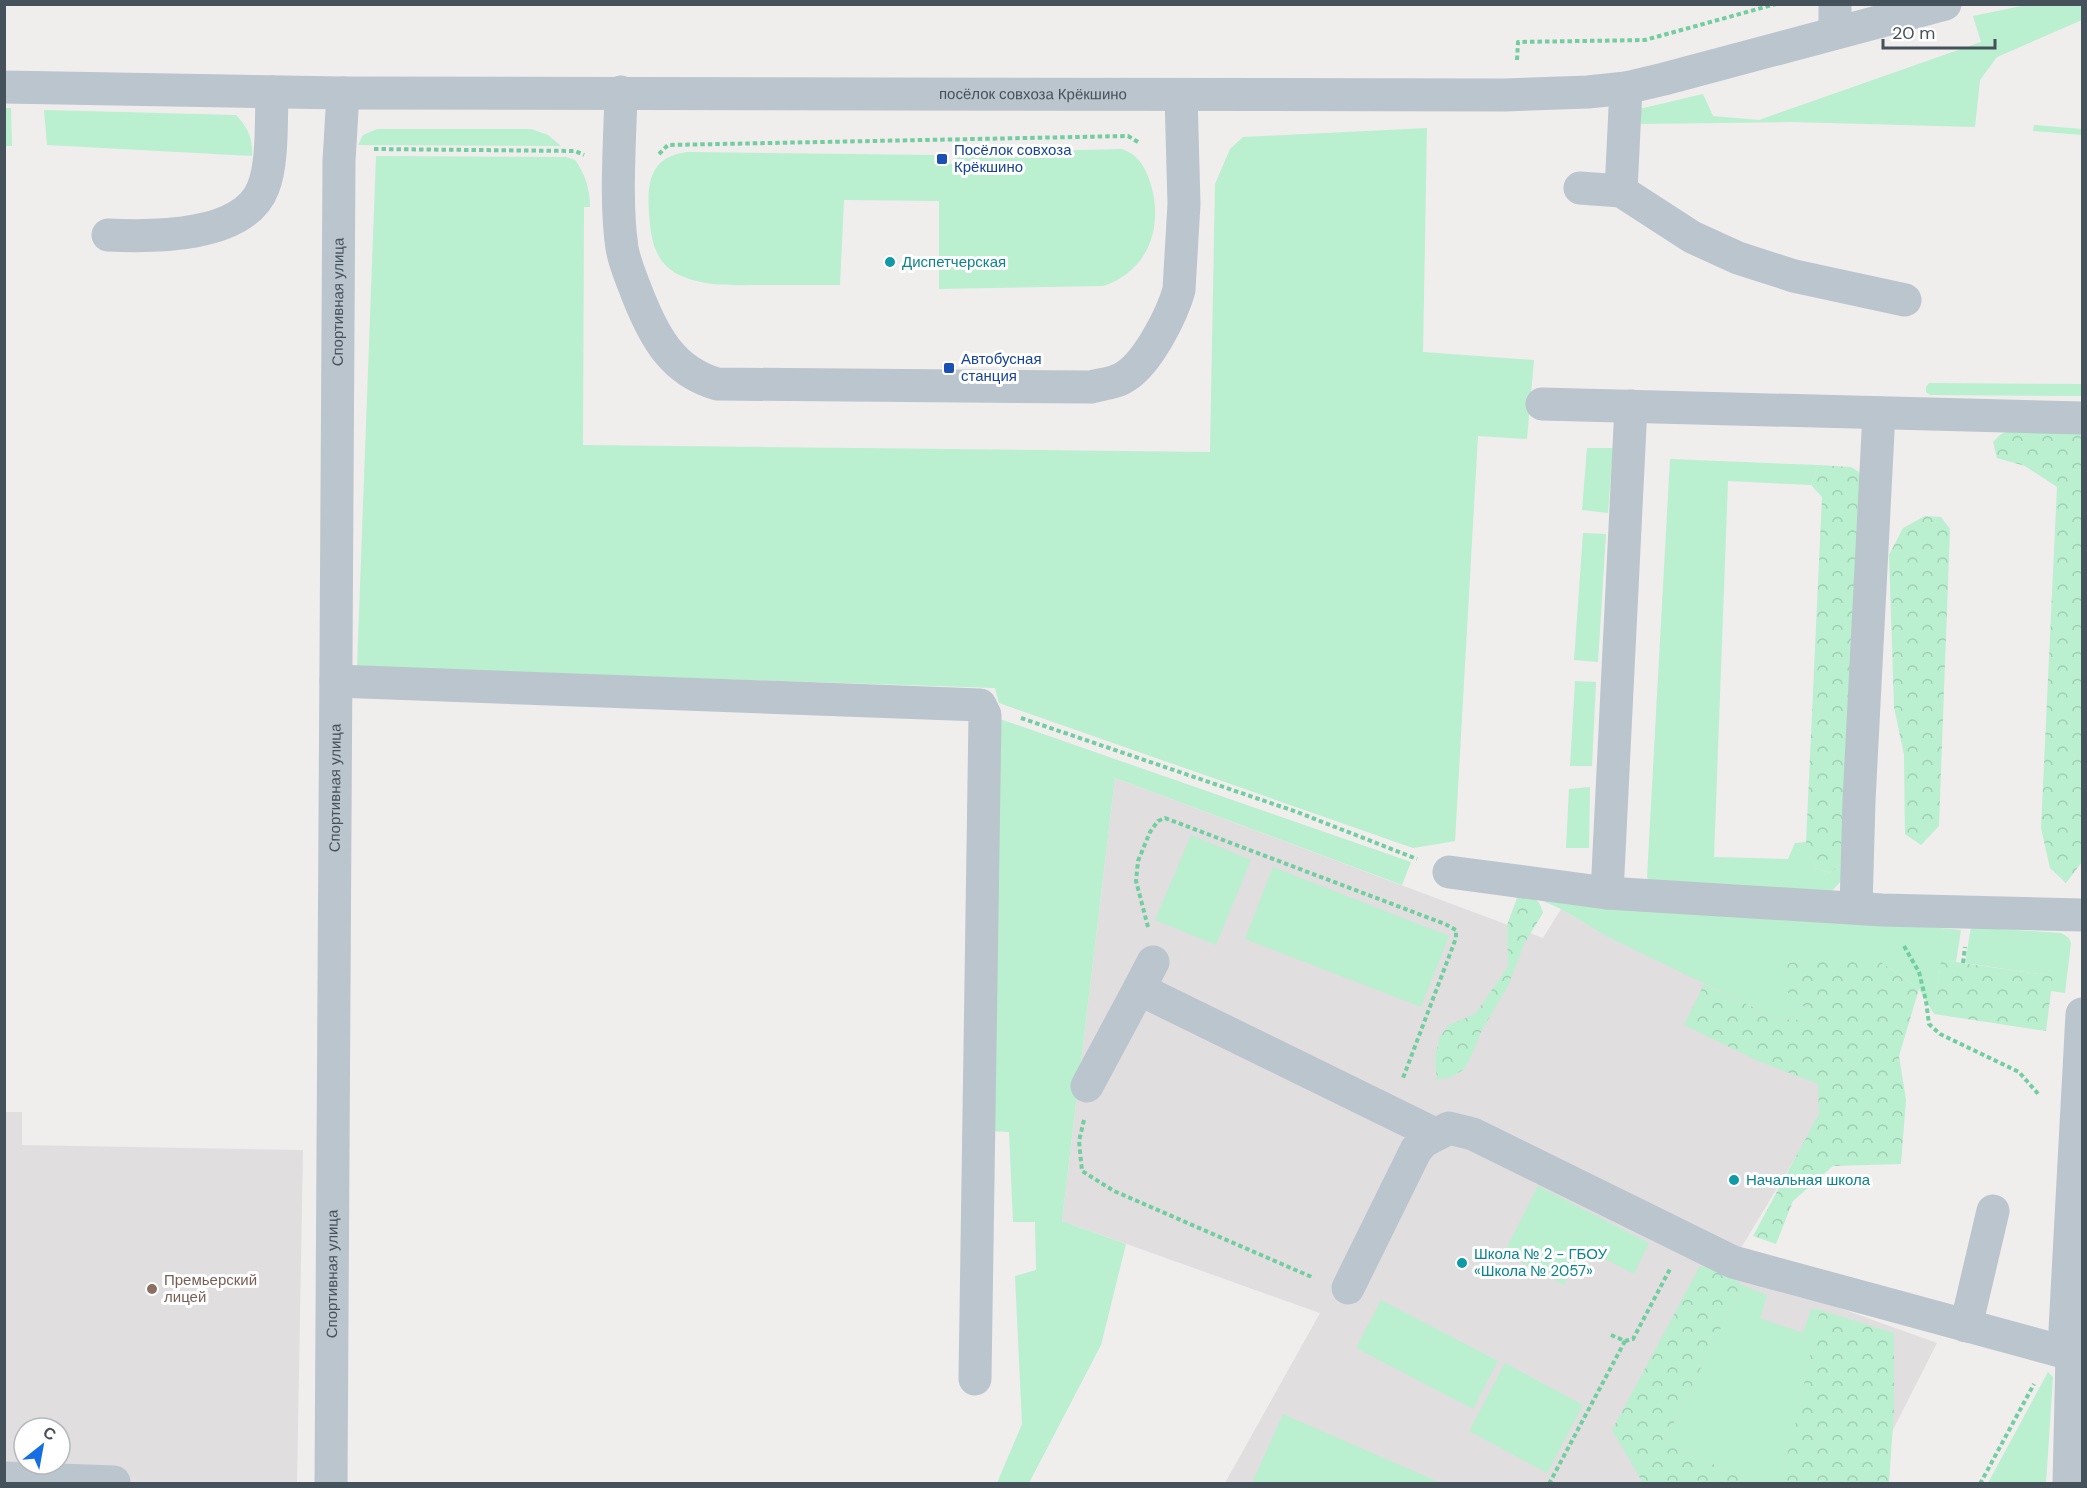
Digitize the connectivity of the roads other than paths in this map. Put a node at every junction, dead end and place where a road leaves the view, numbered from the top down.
1 (1945, 4) edge
2 (1835, 19) edge
3 (4, 87) edge
4 (1626, 88) junction
5 (272, 92) junction
6 (621, 92) junction
7 (343, 93) junction
8 (1181, 95) junction
9 (1580, 188) dead end
10 (1621, 190) junction
11 (108, 236) dead end
12 (1905, 300) dead end
13 (1542, 404) dead end
14 (1632, 406) junction
15 (1879, 412) junction
16 (2082, 418) edge
17 (336, 681) junction
18 (1449, 872) road end
19 (1607, 893) junction
20 (1869, 909) junction
21 (2082, 915) edge
22 (2082, 1014) edge
23 (1087, 1086) road end
24 (1435, 1134) junction
25 (1993, 1211) dead end
26 (1348, 1288) road end
27 (1966, 1326) junction
28 (2069, 1353) edge
29 (975, 1378) dead end
30 (4, 1478) edge
31 (114, 1482) dead end
32 (331, 1484) edge
33 (2069, 1484) edge

1 - 2 street, посёлок совхоза Крёкшино
2 - 4 street, посёлок совхоза Крёкшино
3 - 5 street, посёлок совхоза Крёкшино
4 - 8 street, посёлок совхоза Крёкшино
4 - 10 street
5 - 7 street, посёлок совхоза Крёкшино
5 - 11 street
6 - 7 street, посёлок совхоза Крёкшино
6 - 8 street, посёлок совхоза Крёкшино
6 - 8 street
7 - 17 street, Спортивная улица
9 - 10 street
10 - 12 street
13 - 14 street
14 - 15 street
14 - 19 street
15 - 16 street
15 - 20 street
17 - 29 street
17 - 32 street, Спортивная улица
18 - 19 street
19 - 20 street
20 - 21 street
22 - 28 street
23 - 24 street
24 - 26 street
24 - 27 street
25 - 27 street
27 - 28 street
28 - 33 street
30 - 31 street

